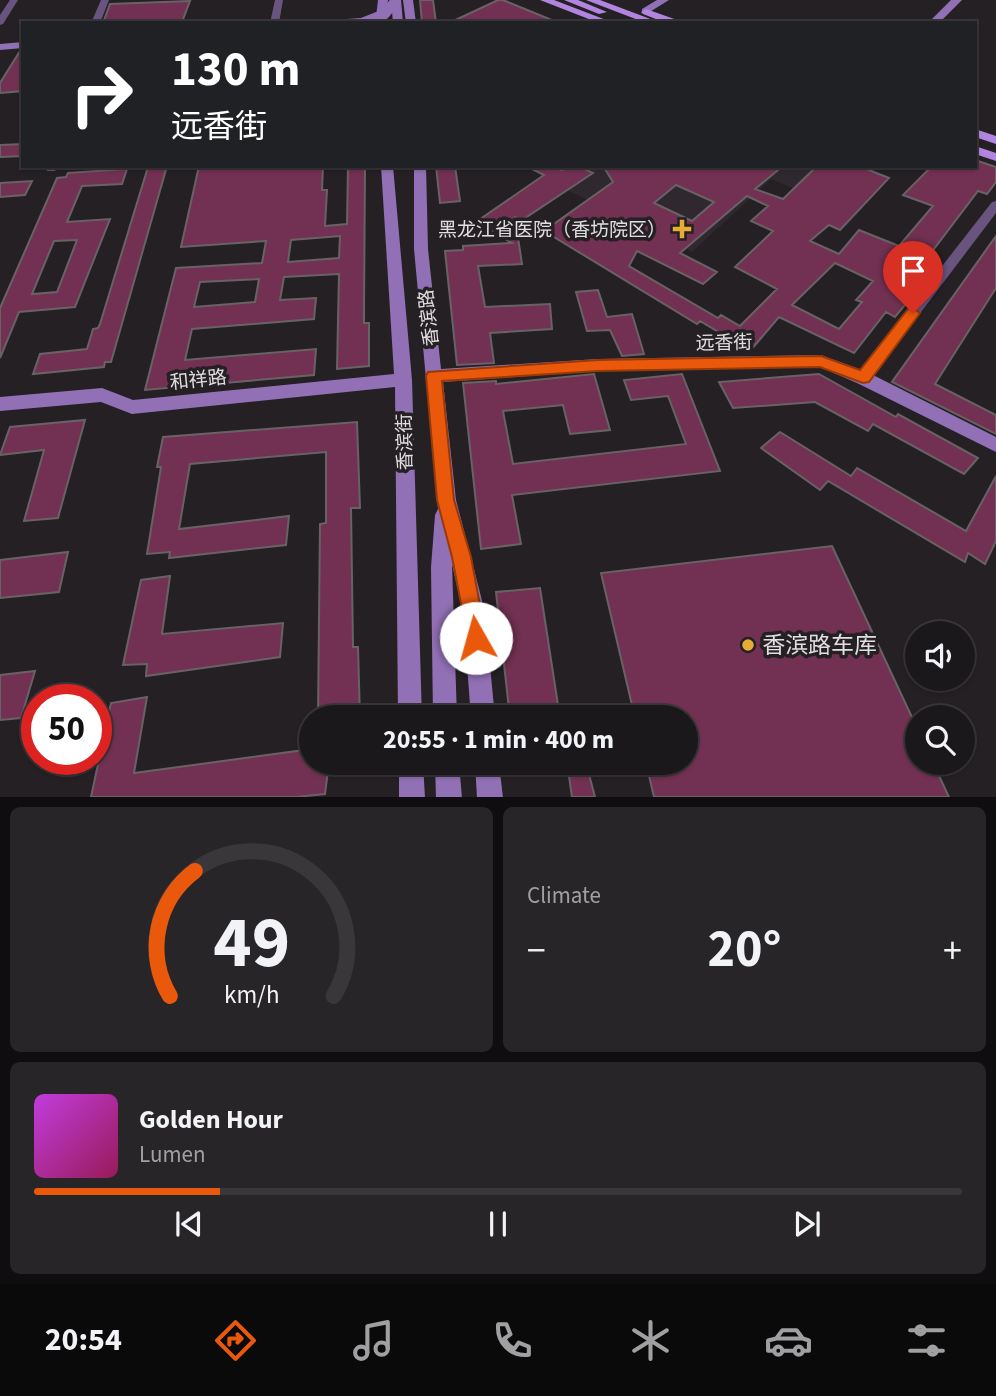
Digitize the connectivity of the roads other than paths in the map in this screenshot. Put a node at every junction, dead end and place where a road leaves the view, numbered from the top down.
1 (14, 0) edge
2 (104, 0) edge
3 (279, 0) edge
4 (383, 0) edge
5 (396, 0) edge
6 (408, 0) edge
7 (545, 0) edge
8 (569, 0) edge
9 (591, 0) edge
10 (614, 0) edge
11 (664, 0) edge
12 (957, 0) edge
13 (645, 11) junction
14 (612, 19) edge
15 (630, 20) edge
16 (95, 21) edge
17 (274, 21) edge
18 (367, 21) edge
19 (381, 21) edge
20 (398, 21) edge
21 (411, 21) edge
22 (648, 21) edge
23 (664, 21) edge
24 (935, 21) edge
25 (0, 22) edge
26 (21, 45) edge
27 (0, 46) edge
28 (977, 125) edge
29 (996, 131) edge
30 (977, 134) edge
31 (977, 139) edge
32 (996, 140) edge
33 (996, 146) edge
34 (977, 151) edge
35 (996, 157) edge
36 (387, 168) edge
37 (410, 168) edge
38 (420, 168) edge
39 (996, 205) edge
40 (421, 249) junction
41 (433, 376) junction
42 (863, 378) junction
43 (403, 380) junction
44 (0, 404) edge
45 (996, 445) edge
46 (446, 500) junction
47 (410, 705) edge
48 (445, 705) edge
49 (482, 705) edge
50 (411, 775) edge
51 (448, 775) edge
52 (488, 775) edge
53 (412, 797) edge
54 (449, 797) edge
55 (489, 797) edge

1 - 25 street
2 - 16 street
3 - 17 street
4 - 19 main road
5 - 18 main road, bridge
5 - 20 main road
6 - 21 main road
7 - 14 main road
8 - 14 main road
9 - 15 main road
10 - 13 main road
11 - 13 main road
12 - 24 main road
13 - 23 main road
14 - 15 main road
15 - 22 main road
26 - 27 main road
28 - 29 main road
30 - 32 main road
31 - 33 main road
34 - 35 main road
36 - 43 main road, 香滨街
37 - 40 main road
38 - 40 main road, 香滨路
39 - 42 street
40 - 41 main road, 香滨路
41 - 42 main road, 远香街
41 - 46 main road, 香滨路
42 - 45 main road, 远香街
43 - 44 main road, 和祥路
43 - 47 main road, 香滨街
46 - 48 main road
46 - 49 main road, 香滨路
50 - 53 main road
51 - 54 main road
52 - 55 main road

